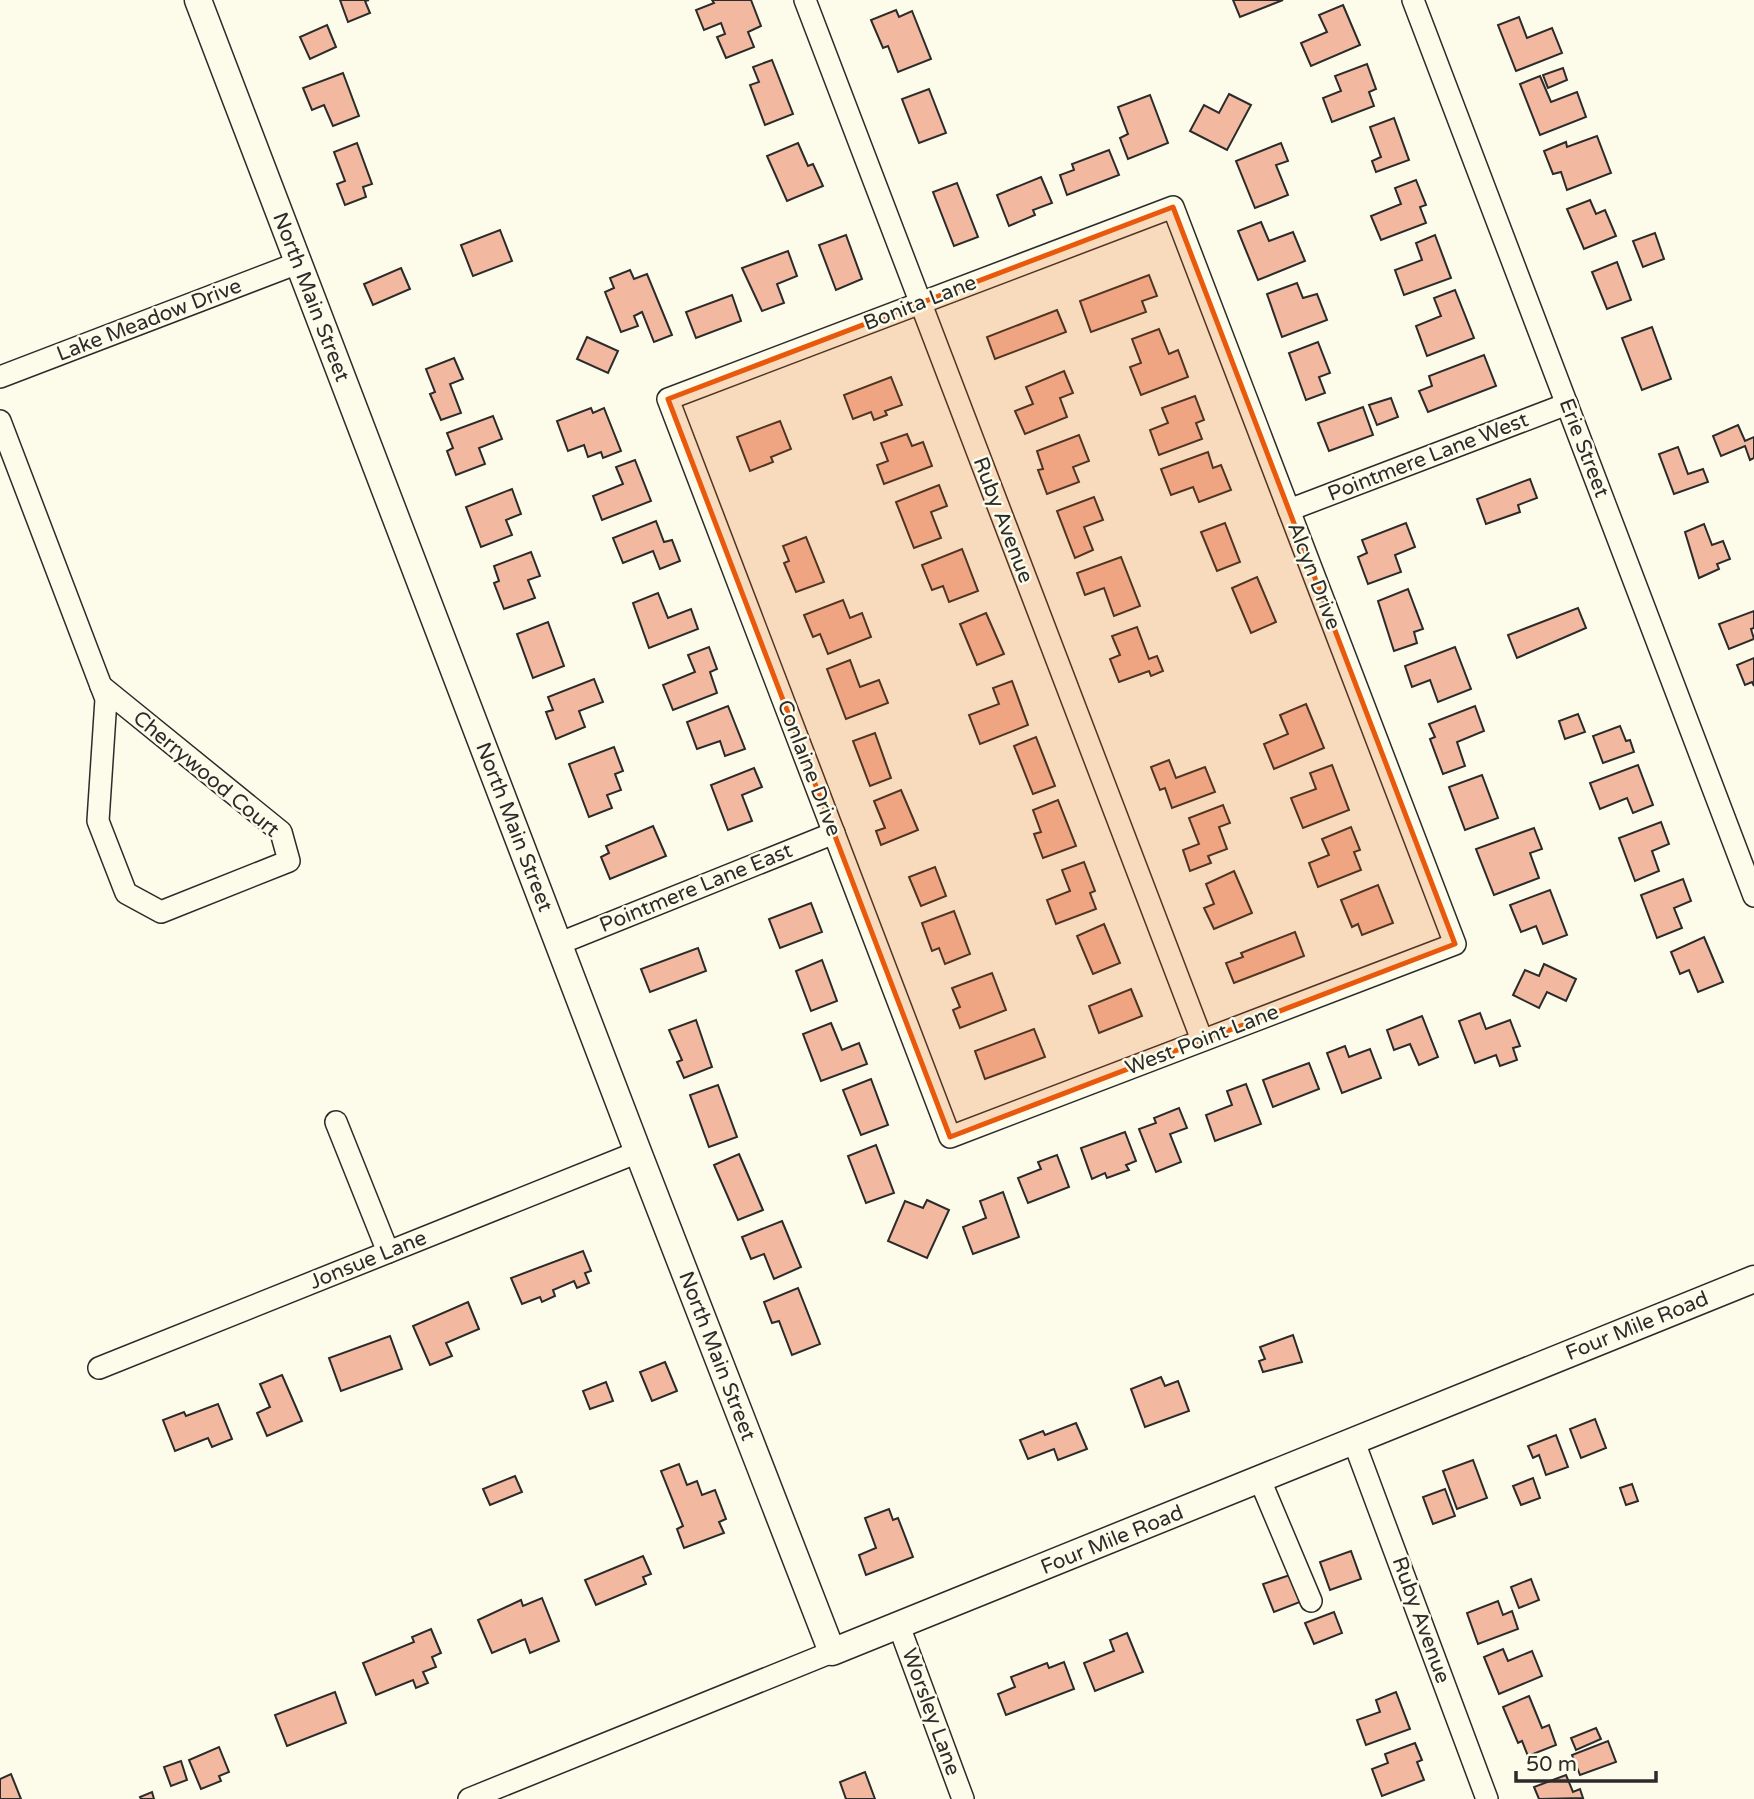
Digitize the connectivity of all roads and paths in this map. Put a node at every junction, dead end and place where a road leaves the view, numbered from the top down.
1 (198, 0) edge
2 (805, 0) edge
3 (1413, 0) edge
4 (1173, 207) joint
5 (298, 263) junction
6 (920, 303) junction
7 (0, 377) edge
8 (668, 399) joint
9 (1567, 404) junction
10 (0, 421) edge
11 (1289, 510) junction
12 (101, 686) junction
13 (834, 833) junction
14 (1749, 866) edge
15 (1754, 896) edge
16 (558, 944) junction
17 (1455, 944) joint
18 (1202, 1040) junction
19 (336, 1122) dead end
20 (950, 1137) joint
21 (638, 1152) junction
22 (388, 1252) junction
23 (1754, 1279) edge
24 (99, 1368) dead end
25 (1354, 1442) junction
26 (1260, 1480) junction
27 (1311, 1601) dead end
28 (898, 1626) junction
29 (832, 1652) junction
30 (469, 1799) edge
31 (962, 1799) edge
32 (1487, 1799) edge

1 - 5 main road, North Main Street
2 - 6 street, Ruby Avenue
3 - 9 street, Erie Street
4 - 6 street, Bonita Lane
4 - 11 street, Alcyn Drive
5 - 7 street, Lake Meadow Drive
5 - 16 main road, North Main Street
6 - 8 street, Bonita Lane
6 - 18 street, Ruby Avenue
8 - 13 street, Conlaine Drive
9 - 11 street, Pointmere Lane West
9 - 14 street, Erie Street
10 - 12 street, Cherrywood Court
11 - 17 street, Alcyn Drive
12 - 12 street, Cherrywood Court
13 - 16 street, Pointmere Lane East
13 - 20 street, Conlaine Drive
14 - 15 street, Erie Street
16 - 21 main road, North Main Street
17 - 18 street, West Point Lane
18 - 20 street, West Point Lane
19 - 22 street
21 - 22 street, Jonsue Lane
21 - 29 main road, North Main Street
22 - 24 street, Jonsue Lane
23 - 25 main road, Four Mile Road
25 - 26 main road, Four Mile Road
25 - 32 street, Ruby Avenue
26 - 27 street
26 - 28 main road, Four Mile Road
28 - 29 main road, Four Mile Road
28 - 31 street, Worsley Lane
29 - 30 street, Four Mile Road

